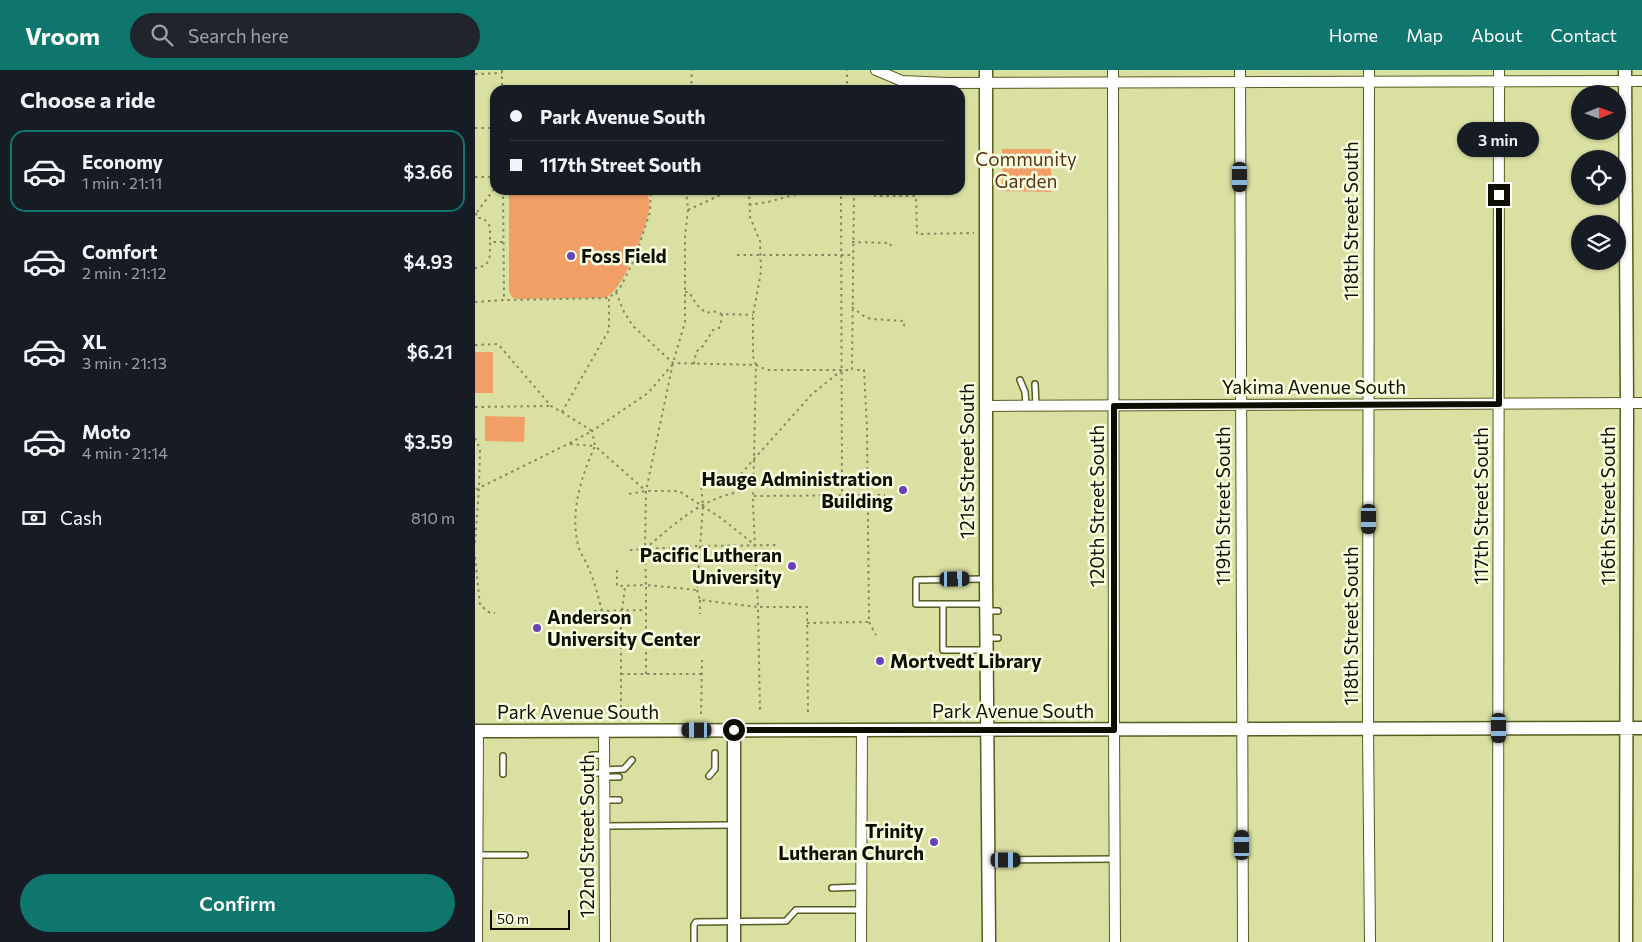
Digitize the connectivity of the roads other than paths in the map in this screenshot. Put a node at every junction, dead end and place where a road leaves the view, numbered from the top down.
1 (876, 70) edge
2 (1113, 70) edge
3 (1240, 70) edge
4 (1369, 70) edge
5 (1499, 70) edge
6 (1625, 75) edge
7 (986, 76) edge
8 (1499, 81) junction
9 (1642, 81) edge
10 (1113, 82) junction
11 (1240, 82) junction
12 (1369, 82) junction
13 (1020, 380) dead end
14 (1035, 384) dead end
15 (983, 403) junction
16 (1627, 403) junction
17 (1642, 403) edge
18 (1499, 404) junction
19 (1241, 405) junction
20 (1369, 405) junction
21 (1031, 406) junction
22 (1114, 406) junction
23 (981, 579) junction
24 (943, 604) junction
25 (987, 607) junction
26 (990, 642) junction
27 (1499, 728) junction
28 (1626, 728) junction
29 (1642, 728) edge
30 (1241, 729) junction
31 (1368, 729) junction
32 (734, 730) junction
33 (862, 730) junction
34 (988, 730) junction
35 (1114, 730) junction
36 (477, 731) edge
37 (604, 731) junction
38 (715, 753) dead end
39 (592, 755) dead end
40 (604, 755) junction
41 (503, 756) dead end
42 (632, 760) dead end
43 (592, 773) dead end
44 (604, 773) junction
45 (503, 774) dead end
46 (709, 776) dead end
47 (619, 777) dead end
48 (604, 800) junction
49 (619, 800) dead end
50 (734, 825) junction
51 (605, 826) junction
52 (478, 855) junction
53 (525, 855) dead end
54 (1115, 859) junction
55 (988, 860) junction
56 (861, 887) junction
57 (832, 888) dead end
58 (861, 910) junction
59 (734, 921) junction
60 (477, 942) edge
61 (605, 942) edge
62 (694, 942) edge
63 (734, 942) edge
64 (861, 942) edge
65 (989, 942) edge
66 (1115, 942) edge
67 (1243, 942) edge
68 (1370, 942) edge
69 (1499, 942) edge
70 (1626, 942) edge

1 - 7 street
2 - 10 street, 120th Street South
3 - 11 street, 119th Street South
4 - 12 street, 118th Street South
5 - 8 street, 117th Street South
6 - 8 street
6 - 9 street
6 - 16 street, 116th Street South
7 - 10 street
7 - 15 street, 121st Street South
8 - 12 street
8 - 18 street, 117th Street South
10 - 11 street
10 - 22 street, 120th Street South
11 - 12 street
11 - 19 street, 119th Street South
12 - 20 street, 118th Street South
13 - 21 lane
14 - 21 lane
15 - 21 street, Yakima Avenue South
15 - 23 street, 121st Street South
16 - 17 street, Yakima Avenue South
16 - 18 street, Yakima Avenue South
16 - 28 street, 116th Street South
18 - 20 street, Yakima Avenue South
18 - 27 street, 117th Street South
19 - 20 street, Yakima Avenue South
19 - 22 street, Yakima Avenue South
19 - 30 street, 119th Street South
20 - 31 street, 118th Street South
21 - 22 street, Yakima Avenue South
22 - 35 street, 120th Street South
23 - 24 lane
23 - 25 street, 121st Street South
24 - 25 lane
24 - 26 lane
25 - 26 street, 121st Street South
26 - 34 street, 121st Street South
27 - 28 street, Park Avenue South
27 - 31 street, Park Avenue South
27 - 69 street, 117th Street South
28 - 29 street, Park Avenue South
28 - 70 street, 116th Street South
30 - 31 street, Park Avenue South
30 - 35 street, Park Avenue South
30 - 67 street, 119th Street South
31 - 68 street, 118th Street South
32 - 33 street, Park Avenue South
32 - 37 street, Park Avenue South
32 - 50 street
33 - 34 street, Park Avenue South
33 - 56 street
34 - 35 street, Park Avenue South
34 - 55 street, 121st Street South
35 - 54 street, 120th Street South
36 - 37 street, Park Avenue South
36 - 52 street
37 - 40 street, 122nd Street South
38 - 46 lane
39 - 40 lane
40 - 44 street, 122nd Street South
41 - 45 lane
42 - 44 lane
43 - 44 lane
44 - 47 lane
44 - 48 street, 122nd Street South
48 - 49 lane
48 - 51 street, 122nd Street South
50 - 51 lane
50 - 59 street
51 - 61 street, 122nd Street South
52 - 53 lane
52 - 60 street
54 - 55 lane
54 - 66 street, 120th Street South
55 - 65 street, 121st Street South
56 - 57 lane
56 - 58 street
58 - 59 lane
58 - 64 street
59 - 62 lane
59 - 63 street

